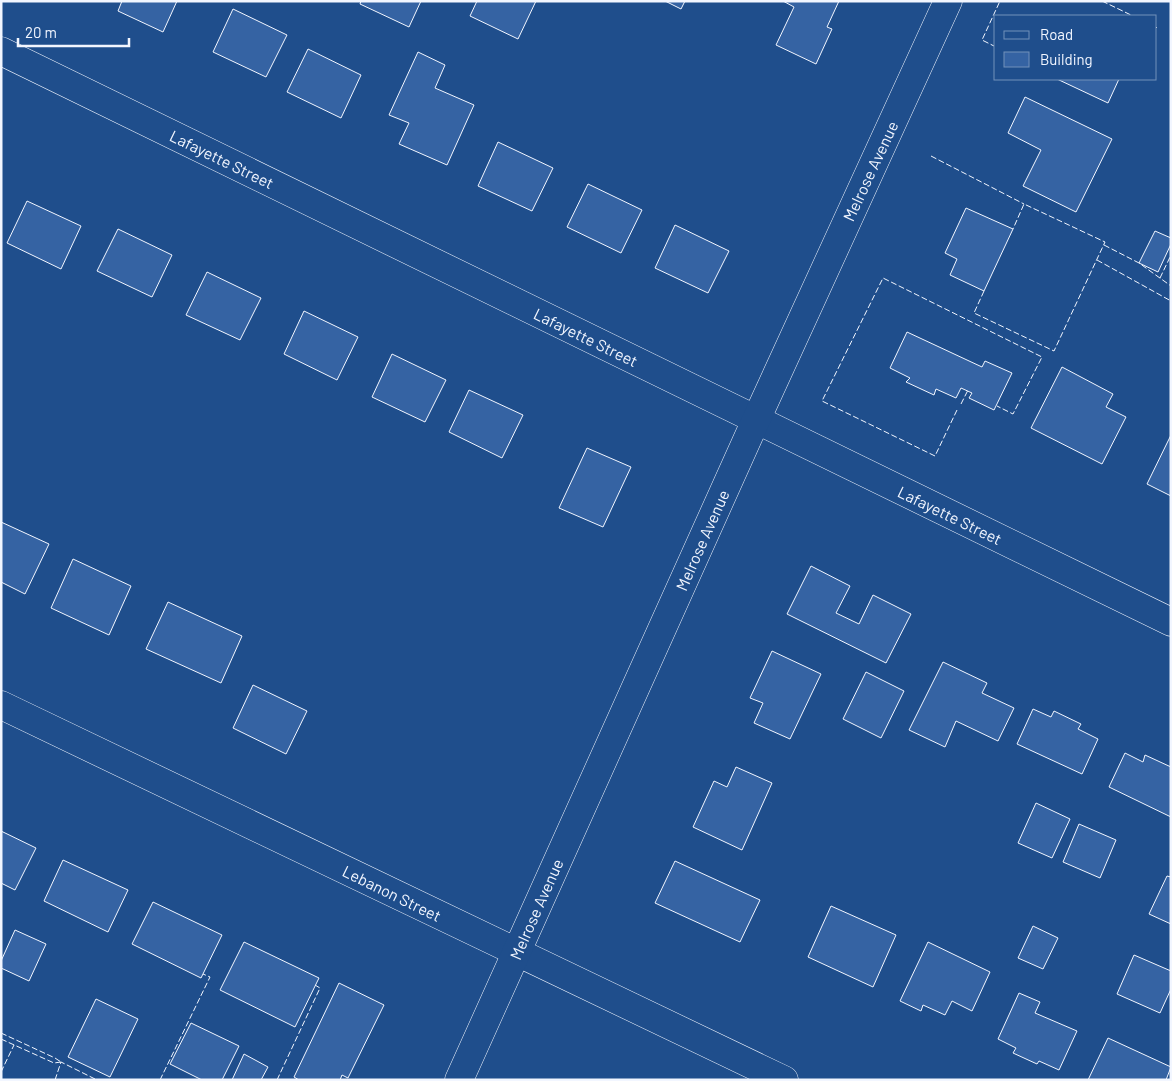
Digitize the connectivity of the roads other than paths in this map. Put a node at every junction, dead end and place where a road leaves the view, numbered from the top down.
1 (948, 1) edge
2 (1, 52) edge
3 (756, 420) junction
4 (1171, 622) edge
5 (1, 705) edge
6 (517, 953) junction
7 (459, 1080) edge
8 (784, 1080) edge

1 - 3 street, Melrose Avenue
2 - 3 street, Lafayette Street
3 - 4 street, Lafayette Street
3 - 6 street, Melrose Avenue
5 - 6 street, Lebanon Street
6 - 7 street, Melrose Avenue
6 - 8 street, Lebanon Street

